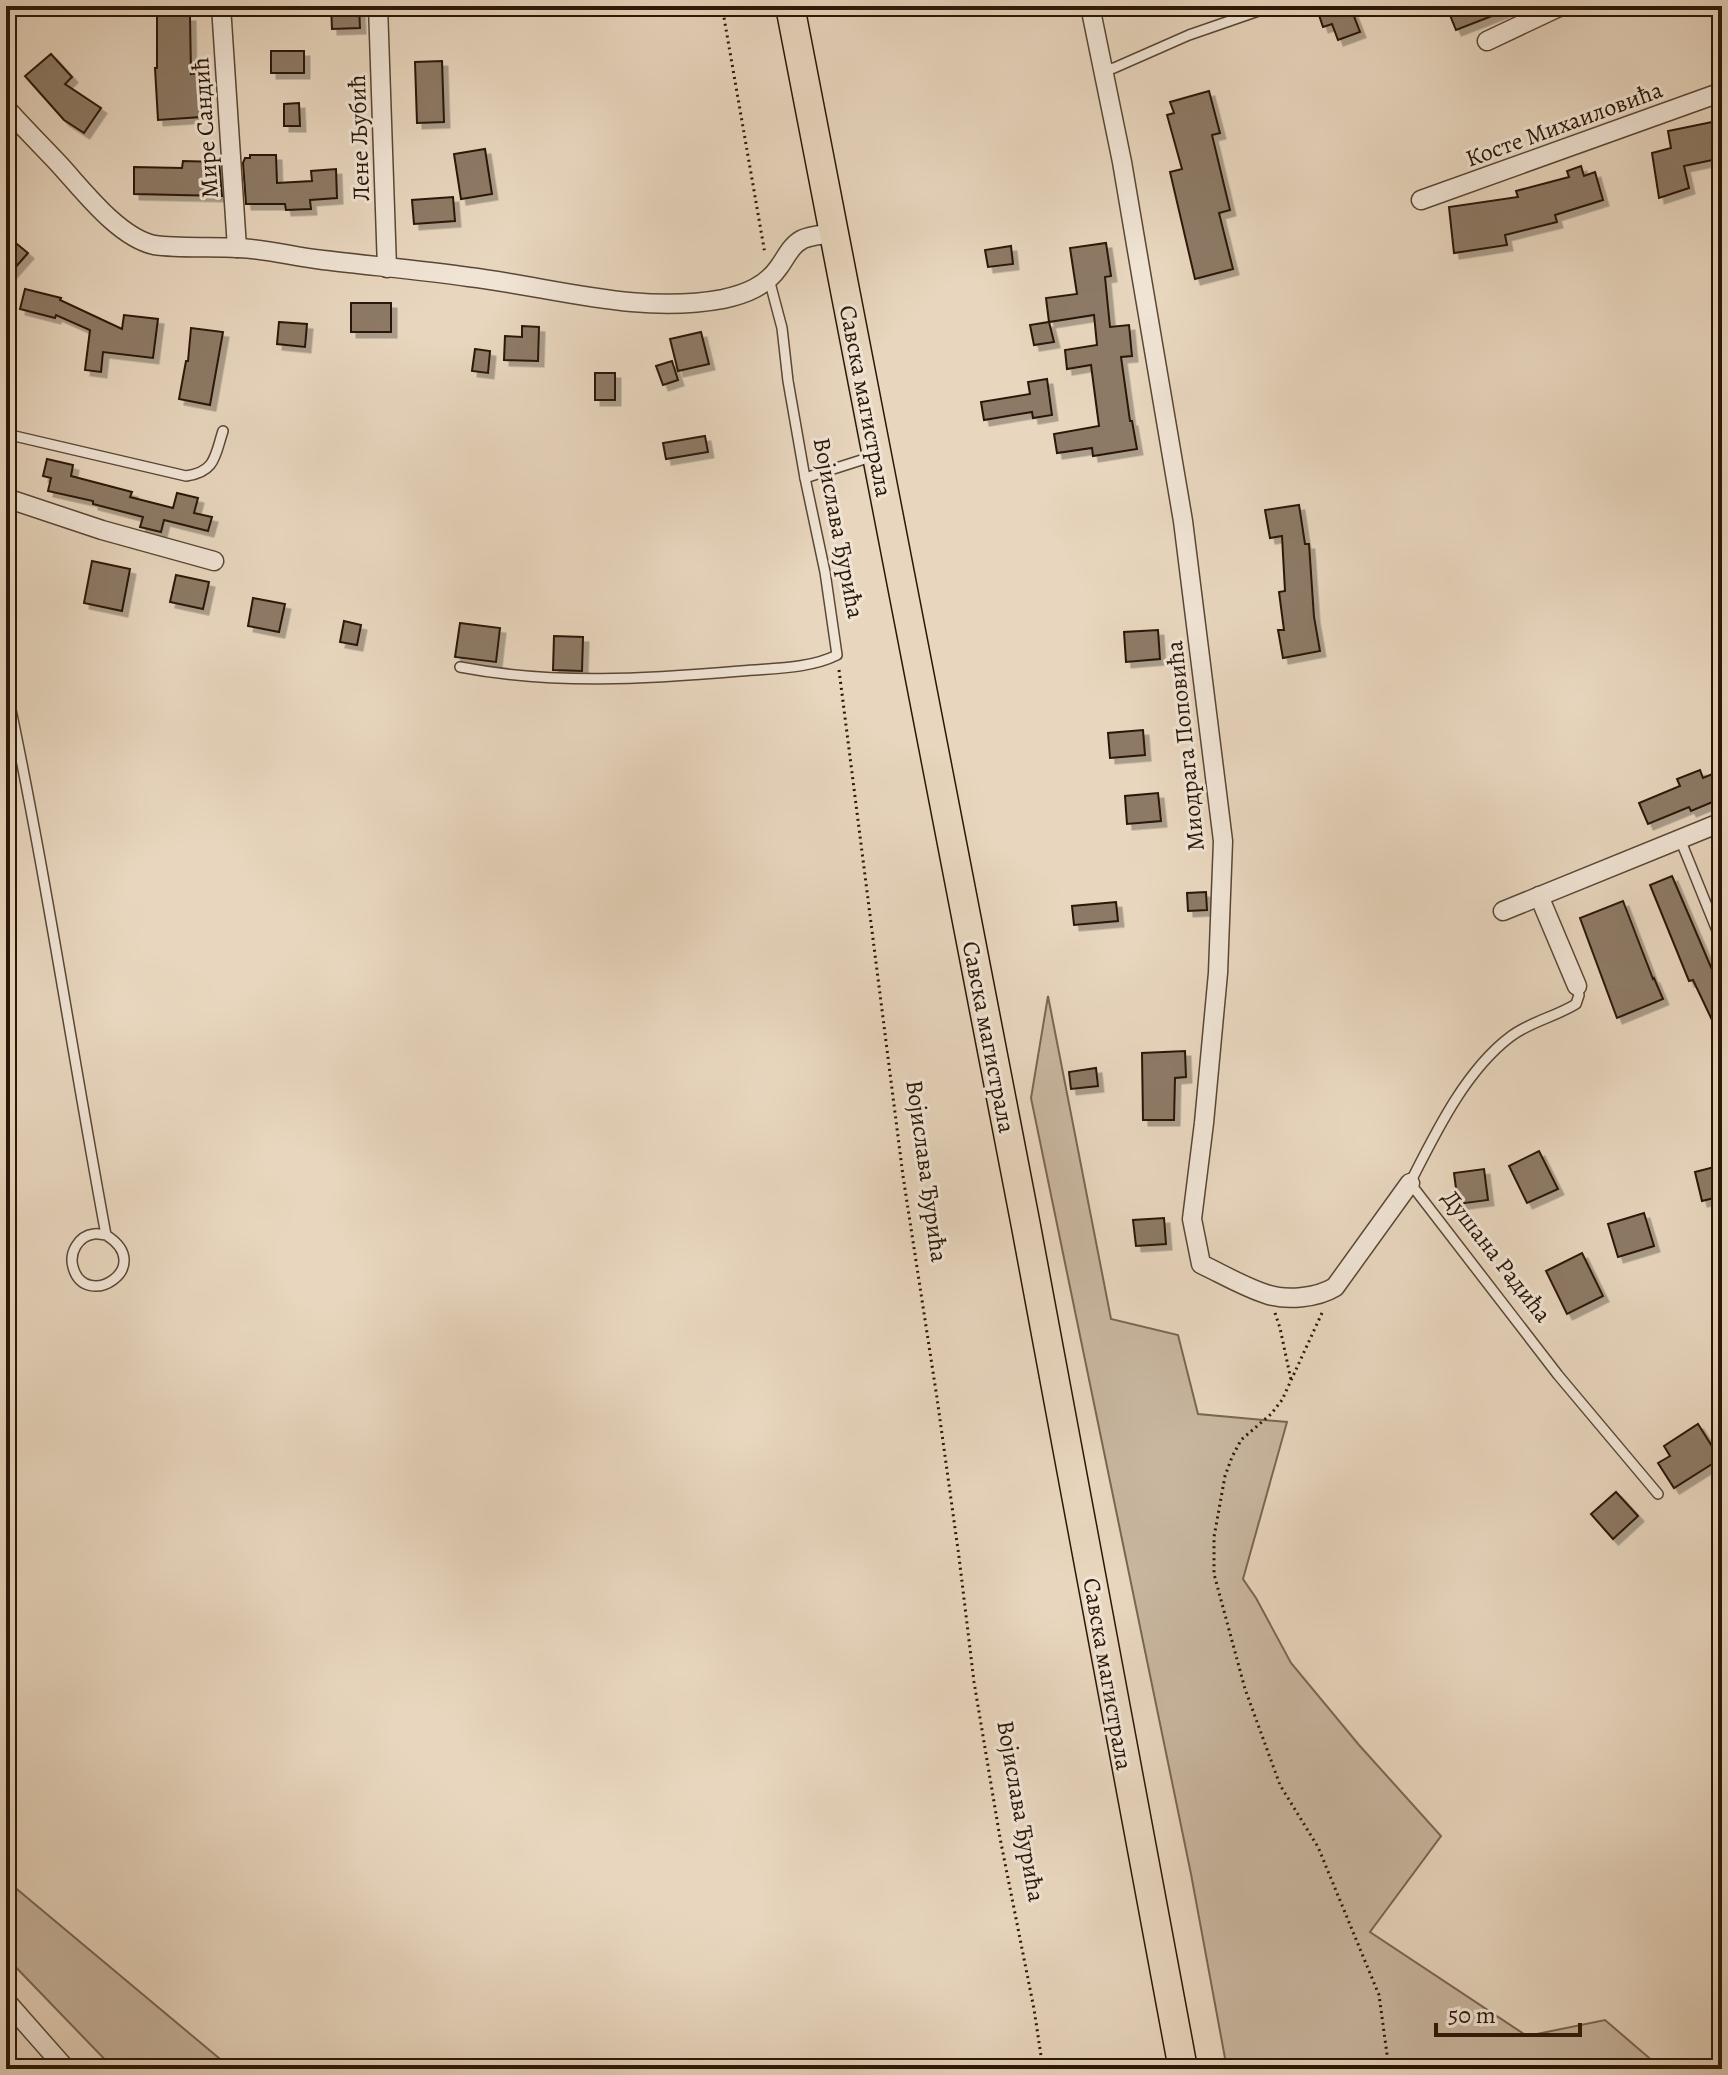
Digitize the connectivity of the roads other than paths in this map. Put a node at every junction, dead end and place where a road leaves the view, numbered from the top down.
1 (221, 6) edge
2 (378, 6) edge
3 (790, 6) edge
4 (1090, 6) edge
5 (1273, 6) edge
6 (1561, 6) edge
7 (1487, 41) dead end
8 (1104, 70) junction
9 (1722, 92) edge
10 (6, 108) edge
11 (1421, 200) dead end
12 (833, 233) junction
13 (237, 248) junction
14 (387, 268) junction
15 (769, 279) junction
16 (223, 431) dead end
17 (6, 434) edge
18 (877, 455) junction
19 (805, 478) junction
20 (6, 498) edge
21 (214, 561) dead end
22 (460, 667) dead end
23 (6, 686) edge
24 (1722, 822) edge
25 (1680, 839) junction
26 (1539, 896) junction
27 (1503, 911) dead end
28 (1722, 943) edge
29 (1577, 986) joint
30 (1410, 1183) junction
31 (106, 1235) junction
32 (1658, 1494) dead end
33 (6, 2001) edge
34 (66, 2069) edge
35 (1183, 2069) edge

1 - 13 street, Мире Сандић
2 - 14 street, Лене Љубић
3 - 12 main road, Савска магистрала
4 - 8 street, Миодрага Поповића
5 - 8 lane
6 - 7 street
8 - 30 street, Миодрага Поповића
9 - 11 street, Косте Михаиловића
10 - 13 street
12 - 15 street
12 - 18 main road, Савска магистрала
13 - 14 street
14 - 15 street
15 - 19 lane, Војислава Ђурића
16 - 17 lane
18 - 19 lane
18 - 35 main road, Савска магистрала
19 - 22 lane, Војислава Ђурића
20 - 21 street
23 - 31 lane
24 - 25 street
25 - 26 street
25 - 28 lane
26 - 27 street
26 - 29 street, Душана Радића
29 - 30 lane, Душана Радића
30 - 32 lane, Душана Радића
31 - 31 lane
33 - 34 street

